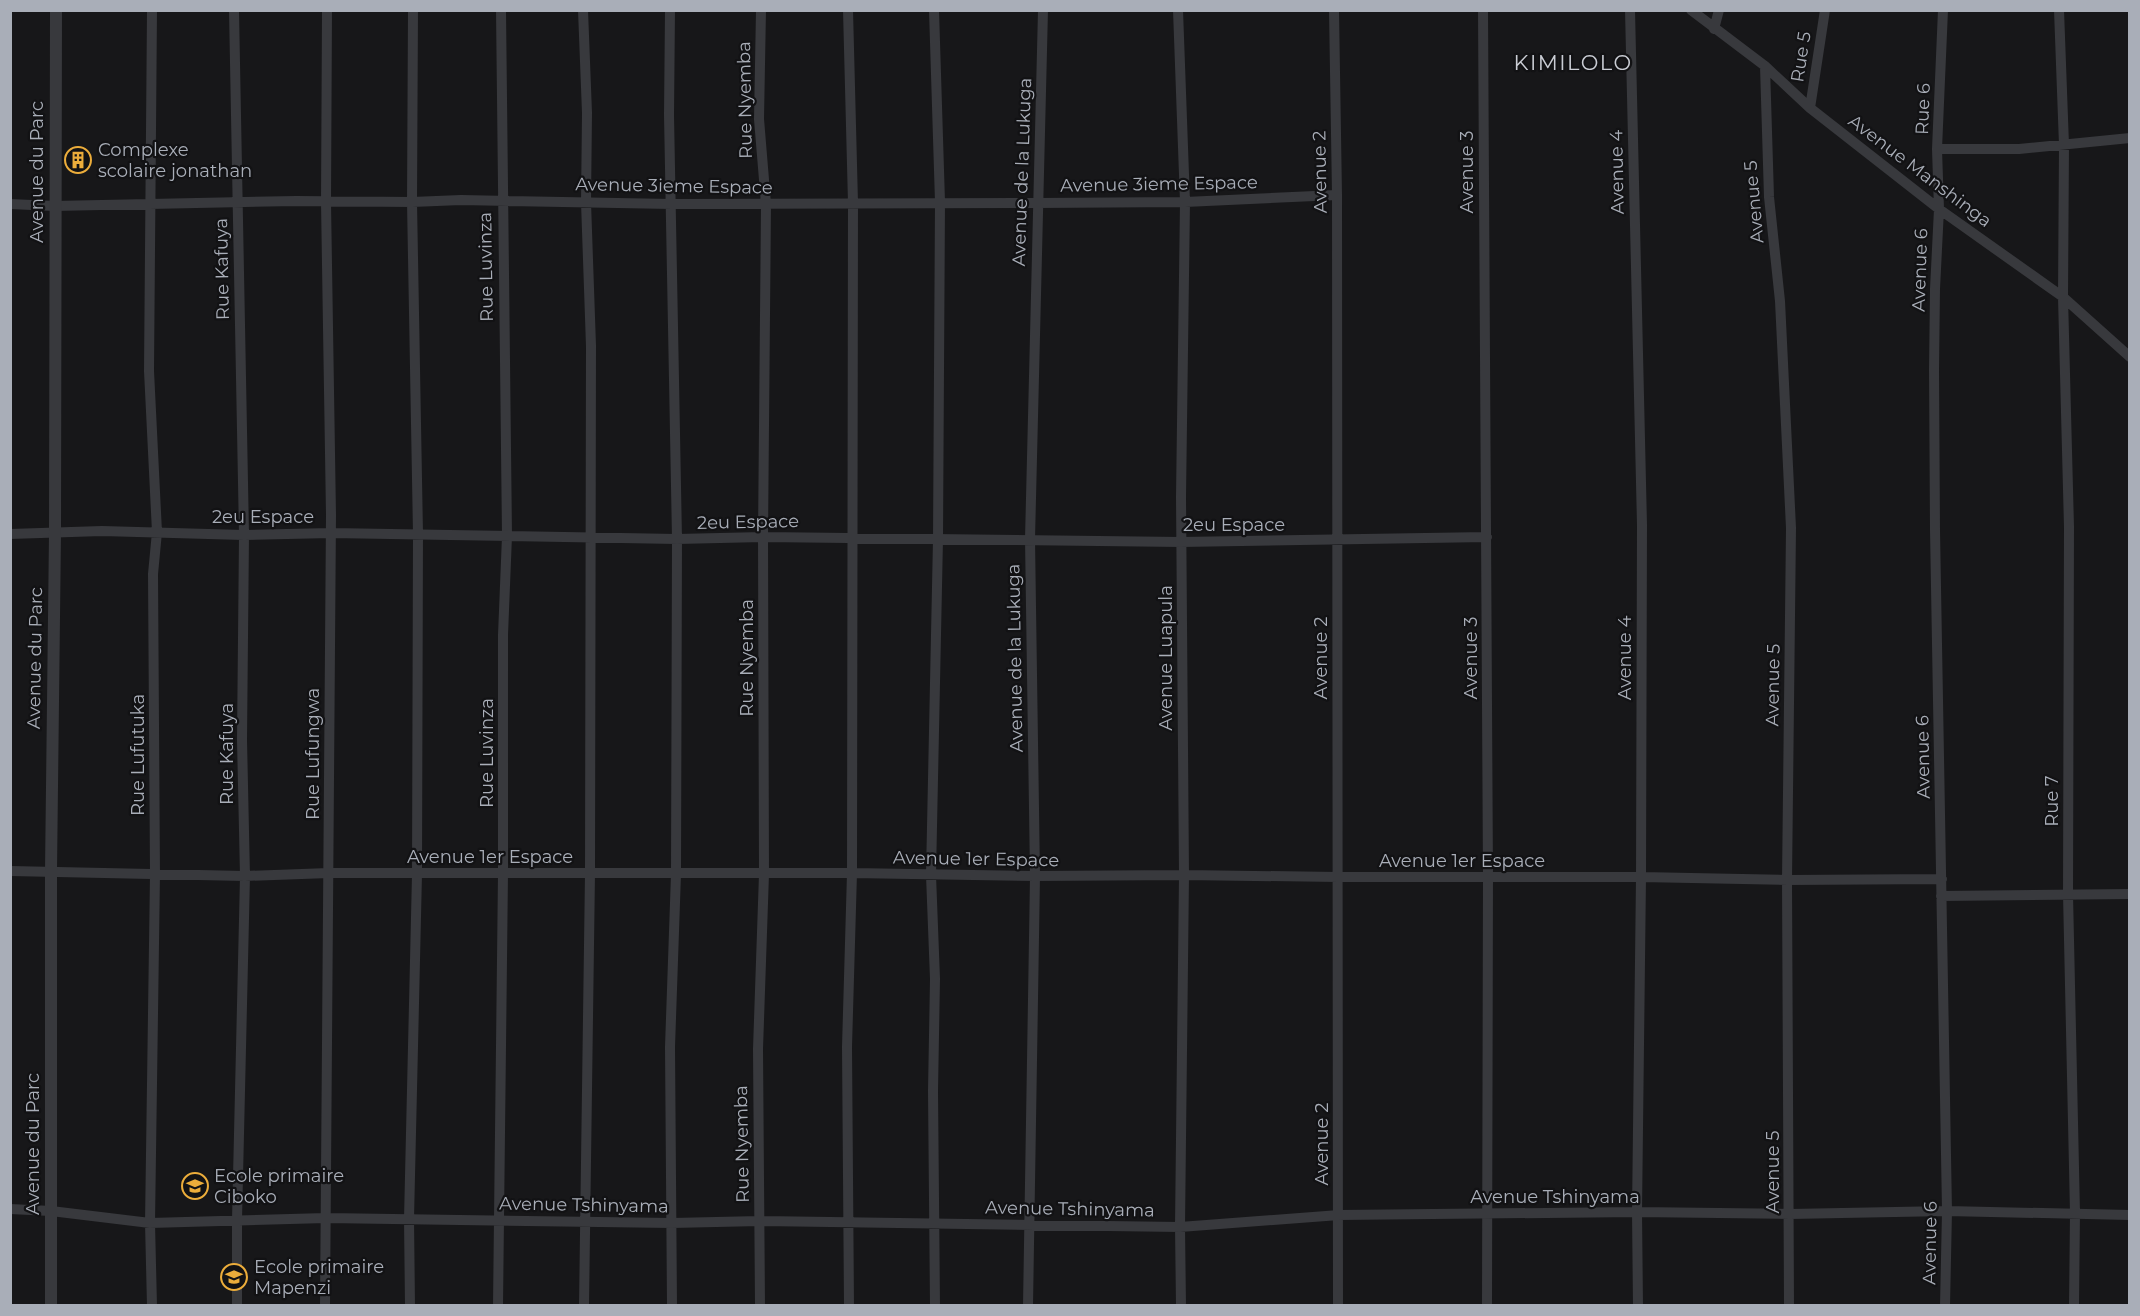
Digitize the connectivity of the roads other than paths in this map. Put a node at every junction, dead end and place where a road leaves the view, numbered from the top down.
1 (56, 10) edge
2 (152, 10) edge
3 (234, 10) edge
4 (327, 10) edge
5 (413, 10) edge
6 (501, 10) edge
7 (583, 10) edge
8 (670, 10) edge
9 (761, 10) edge
10 (848, 10) edge
11 (934, 10) edge
12 (1043, 10) edge
13 (1178, 10) edge
14 (1334, 10) edge
15 (1483, 10) edge
16 (1630, 10) edge
17 (1690, 10) edge
18 (1719, 10) edge
19 (1826, 10) edge
20 (1943, 10) edge
21 (2059, 10) edge
22 (1714, 30) junction
23 (1765, 66) junction
24 (1810, 108) junction
25 (2130, 138) edge
26 (2064, 145) junction
27 (1937, 149) junction
28 (1337, 195) junction
29 (501, 201) junction
30 (326, 202) junction
31 (412, 202) junction
32 (586, 202) junction
33 (940, 202) junction
34 (1185, 202) junction
35 (237, 203) junction
36 (853, 203) junction
37 (1037, 203) junction
38 (10, 204) edge
39 (152, 204) junction
40 (672, 204) junction
41 (766, 204) junction
42 (54, 206) junction
43 (1939, 208) junction
44 (2063, 297) junction
45 (2130, 357) edge
46 (157, 532) junction
47 (331, 532) junction
48 (55, 533) junction
49 (10, 534) edge
50 (418, 534) junction
51 (244, 535) junction
52 (507, 536) junction
53 (590, 537) junction
54 (763, 537) junction
55 (1487, 537) junction
56 (852, 538) junction
57 (938, 538) junction
58 (676, 539) junction
59 (1030, 539) junction
60 (1338, 540) junction
61 (1181, 542) junction
62 (10, 871) edge
63 (51, 871) junction
64 (329, 873) junction
65 (503, 873) junction
66 (590, 873) junction
67 (852, 873) junction
68 (155, 874) junction
69 (417, 874) junction
70 (676, 874) junction
71 (764, 874) junction
72 (931, 875) junction
73 (1184, 875) junction
74 (245, 876) junction
75 (1035, 876) junction
76 (1488, 877) junction
77 (1641, 877) junction
78 (1338, 878) junction
79 (1942, 879) junction
80 (1787, 880) junction
81 (2068, 894) junction
82 (2130, 894) edge
83 (1941, 896) junction
84 (10, 1209) edge
85 (51, 1211) junction
86 (1947, 1211) junction
87 (1636, 1212) junction
88 (1487, 1213) junction
89 (2075, 1213) junction
90 (1790, 1214) junction
91 (1339, 1215) junction
92 (2130, 1215) edge
93 (326, 1218) junction
94 (409, 1219) junction
95 (237, 1220) junction
96 (498, 1220) junction
97 (760, 1221) junction
98 (585, 1222) junction
99 (849, 1222) junction
100 (150, 1223) junction
101 (672, 1223) junction
102 (935, 1224) junction
103 (1028, 1226) junction
104 (1180, 1227) junction
105 (51, 1305) edge
106 (152, 1305) edge
107 (237, 1305) edge
108 (325, 1305) edge
109 (411, 1305) edge
110 (498, 1305) edge
111 (585, 1305) edge
112 (672, 1305) edge
113 (760, 1305) edge
114 (849, 1305) edge
115 (935, 1305) edge
116 (1028, 1305) edge
117 (1181, 1305) edge
118 (1338, 1305) edge
119 (1487, 1305) edge
120 (1638, 1305) edge
121 (1789, 1305) edge
122 (1946, 1305) edge
123 (2073, 1305) edge

1 - 42 street, Avenue du Parc
2 - 39 street, Rue Lufutuka
3 - 35 street, Rue Kafuya
4 - 30 street, Rue Lufungwa
5 - 31 street
6 - 29 street, Rue Luvinza
7 - 32 street
8 - 40 street
9 - 41 street, Rue Nyemba
10 - 36 street
11 - 33 street
12 - 37 street, Avenue de la Lukuga
13 - 34 street, Avenue Luapula
14 - 28 street, Avenue 2
15 - 55 street, Avenue 3
16 - 77 street, Avenue 4
17 - 22 street, Avenue Manshinga
18 - 22 street
19 - 24 street, Rue 5
20 - 27 street, Rue 6
21 - 26 street, Rue 7
22 - 23 street, Avenue Manshinga
23 - 24 street, Avenue Manshinga
23 - 80 street, Avenue 5
24 - 43 street, Avenue Manshinga
25 - 26 street
26 - 27 street
26 - 44 street, Rue 7
27 - 43 street, Rue 6
28 - 34 street, Avenue 3ieme Espace
28 - 60 street, Avenue 2
29 - 31 street, Avenue 3ieme Espace
29 - 32 street, Avenue 3ieme Espace
29 - 52 street, Rue Luvinza
30 - 31 street, Avenue 3ieme Espace
30 - 35 street, Avenue 3ieme Espace
30 - 47 street, Rue Lufungwa
31 - 50 street
32 - 40 street, Avenue 3ieme Espace
32 - 53 street
33 - 36 street, Avenue 3ieme Espace
33 - 37 street, Avenue 3ieme Espace
33 - 57 street
34 - 37 street, Avenue 3ieme Espace
34 - 61 street, Avenue Luapula
35 - 39 street, Avenue 3ieme Espace
35 - 51 street, Rue Kafuya
36 - 41 street, Avenue 3ieme Espace
36 - 56 street
37 - 59 street, Avenue de la Lukuga
38 - 42 street, Avenue 3ieme Espace
39 - 42 street, Avenue 3ieme Espace
39 - 46 street, Rue Lufutuka
40 - 41 street, Avenue 3ieme Espace
40 - 58 street
41 - 54 street, Rue Nyemba
42 - 48 street, Avenue du Parc
43 - 44 street, Avenue Manshinga
43 - 79 street, Avenue 6
44 - 45 street, Avenue Manshinga
44 - 81 street, Rue 7
46 - 48 street, 2eu Espace
46 - 51 street, 2eu Espace
46 - 68 street, Rue Lufutuka
47 - 50 street, 2eu Espace
47 - 51 street, 2eu Espace
47 - 64 street, Rue Lufungwa
48 - 49 street, 2eu Espace
48 - 63 street, Avenue du Parc
50 - 52 street, 2eu Espace
50 - 69 street
51 - 74 street, Rue Kafuya
52 - 53 street, 2eu Espace
52 - 65 street, Rue Luvinza
53 - 58 street, 2eu Espace
53 - 66 street
54 - 56 street, 2eu Espace
54 - 58 street, 2eu Espace
54 - 71 street, Rue Nyemba
55 - 60 street, 2eu Espace
55 - 76 street, Avenue 3
56 - 57 street, 2eu Espace
56 - 67 street
57 - 59 street, 2eu Espace
57 - 72 street
58 - 70 street
59 - 61 street, 2eu Espace
59 - 75 street, Avenue de la Lukuga
60 - 61 street, 2eu Espace
60 - 78 street, Avenue 2
61 - 73 street, Avenue Luapula
62 - 63 street, Avenue 1er Espace
63 - 68 street, Avenue 1er Espace
63 - 85 street, Avenue du Parc
64 - 69 street, Avenue 1er Espace
64 - 74 street, Avenue 1er Espace
64 - 93 street, Rue Lufungwa
65 - 66 street, Avenue 1er Espace
65 - 69 street, Avenue 1er Espace
65 - 96 street, Rue Luvinza
66 - 70 street, Avenue 1er Espace
66 - 98 street
67 - 71 street, Avenue 1er Espace
67 - 72 street, Avenue 1er Espace
67 - 99 street
68 - 74 street, Avenue 1er Espace
68 - 100 street, Rue Lufutuka
69 - 94 street
70 - 71 street, Avenue 1er Espace
70 - 101 street
71 - 97 street, Rue Nyemba
72 - 75 street, Avenue 1er Espace
72 - 102 street
73 - 75 street, Avenue 1er Espace
73 - 78 street, Avenue 1er Espace
73 - 104 street, Avenue Luapula
74 - 95 street, Rue Kafuya
75 - 103 street, Avenue de la Lukuga
76 - 77 street, Avenue 1er Espace
76 - 78 street, Avenue 1er Espace
76 - 88 street, Avenue 3
77 - 80 street, Avenue 1er Espace
77 - 87 street, Avenue 4
78 - 91 street, Avenue 2
79 - 80 street, Avenue 1er Espace
79 - 83 street, Avenue 6
80 - 90 street, Avenue 5
81 - 82 street
81 - 83 street
81 - 89 street, Rue 7
83 - 86 street, Avenue 6
84 - 85 street, Avenue Tshinyama
85 - 100 street, Avenue Tshinyama
85 - 105 street, Avenue du Parc
86 - 89 street, Avenue Tshinyama
86 - 90 street, Avenue Tshinyama
86 - 122 street, Avenue 6
87 - 88 street, Avenue Tshinyama
87 - 90 street, Avenue Tshinyama
87 - 120 street, Avenue 4
88 - 91 street, Avenue Tshinyama
88 - 119 street, Avenue 3
89 - 92 street, Avenue Tshinyama
89 - 123 street, Rue 7
90 - 121 street, Avenue 5
91 - 104 street, Avenue Tshinyama
91 - 118 street, Avenue 2
93 - 94 street, Avenue Tshinyama
93 - 95 street, Avenue Tshinyama
93 - 108 street, Rue Lufungwa
94 - 96 street, Avenue Tshinyama
94 - 109 street
95 - 100 street, Avenue Tshinyama
95 - 107 street, Rue Kafuya
96 - 98 street, Avenue Tshinyama
96 - 110 street, Rue Luvinza
97 - 99 street, Avenue Tshinyama
97 - 101 street, Avenue Tshinyama
97 - 113 street, Rue Nyemba
98 - 101 street, Avenue Tshinyama
98 - 111 street
99 - 102 street, Avenue Tshinyama
99 - 114 street
100 - 106 street, Rue Lufutuka
101 - 112 street
102 - 103 street, Avenue Tshinyama
102 - 115 street
103 - 104 street, Avenue Tshinyama
103 - 116 street, Avenue de la Lukuga
104 - 117 street, Avenue Luapula

